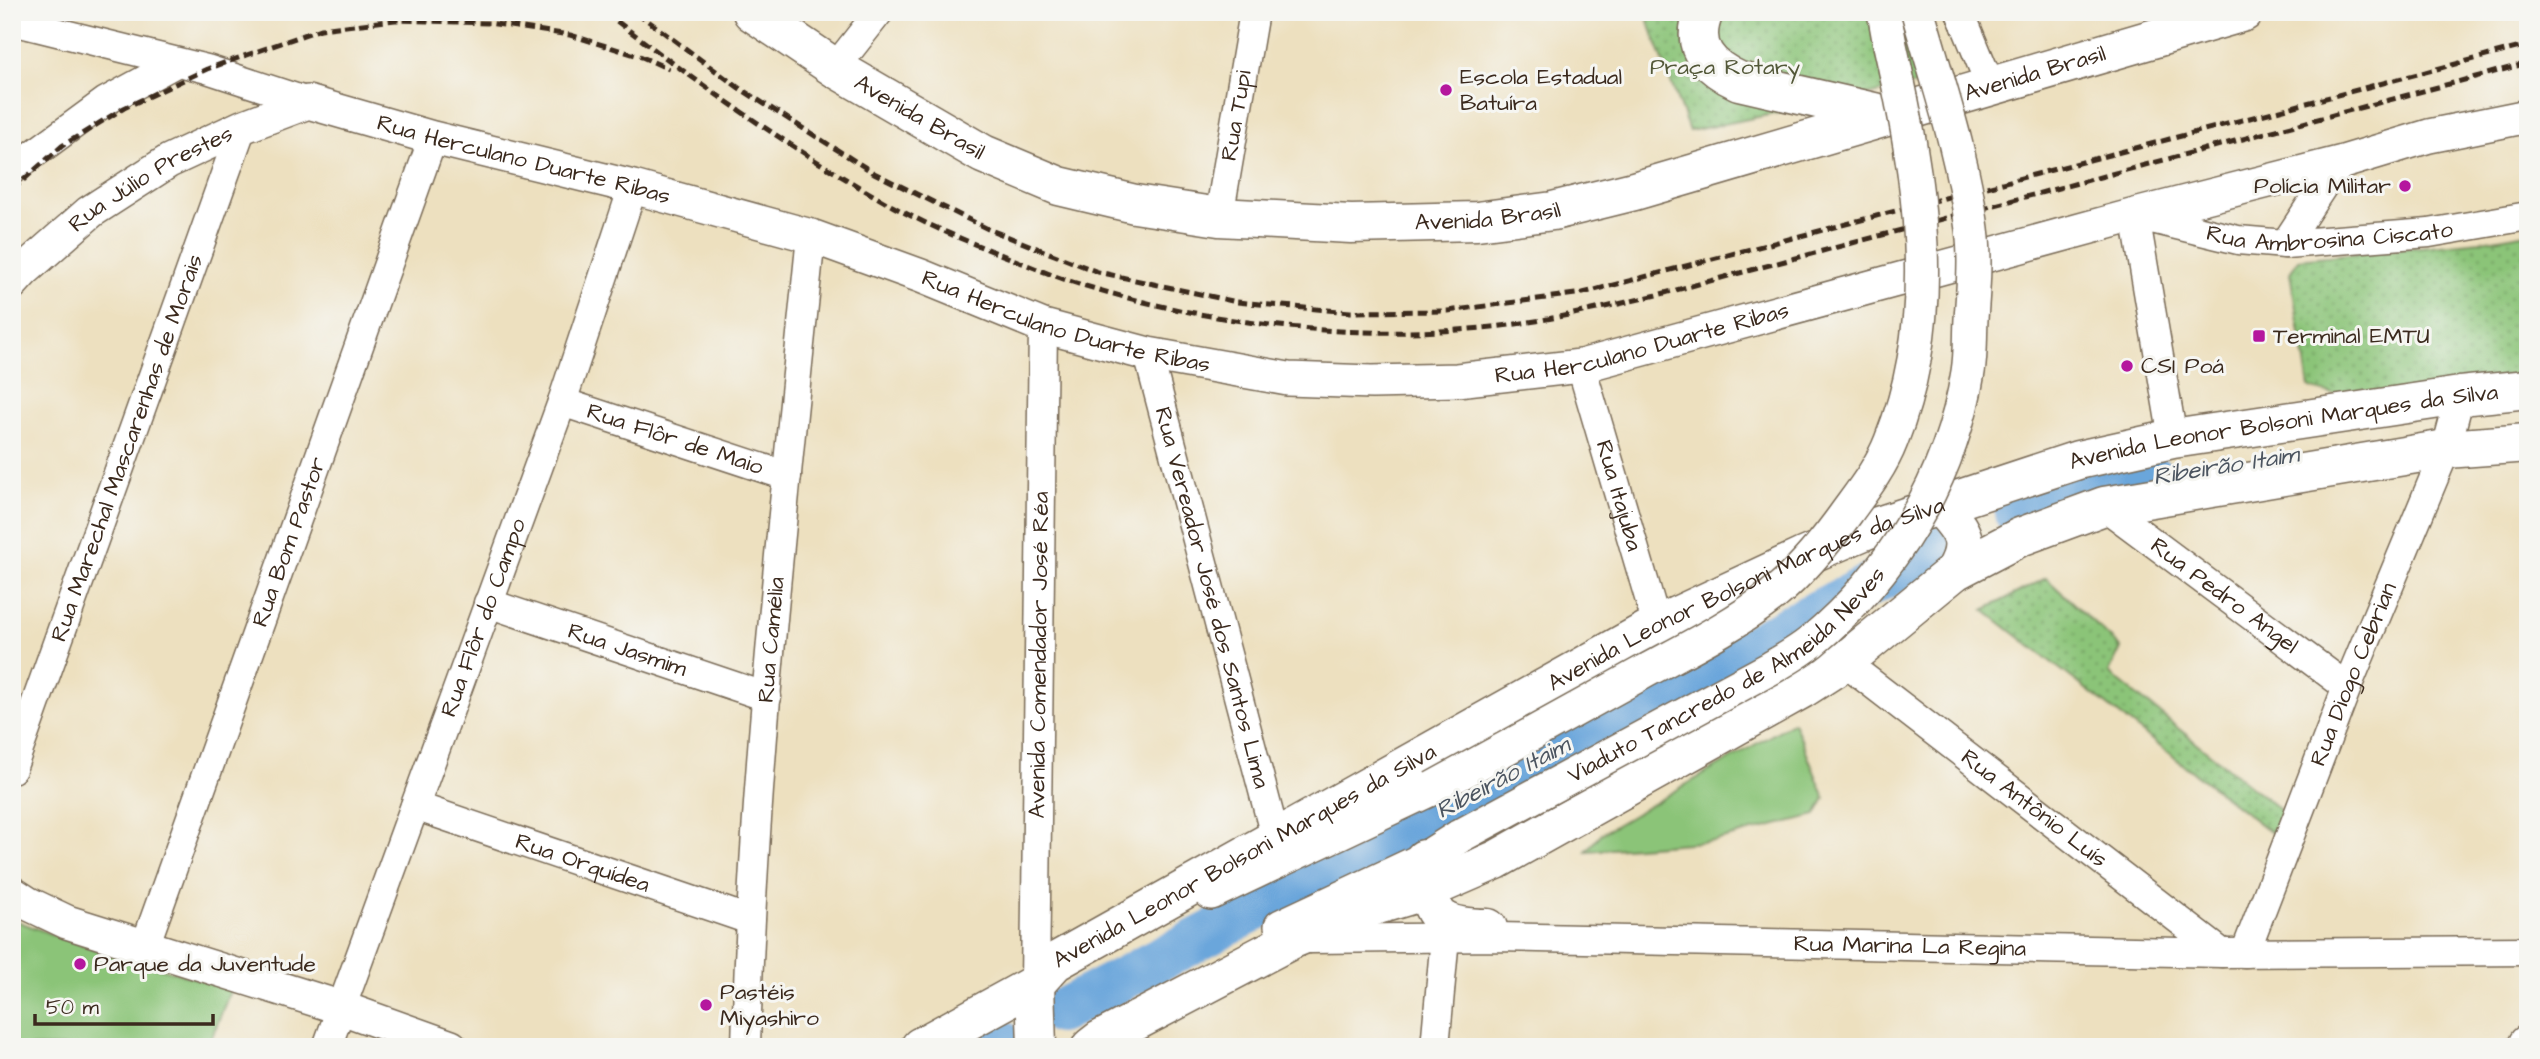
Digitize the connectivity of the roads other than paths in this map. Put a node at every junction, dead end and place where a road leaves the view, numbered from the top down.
1 (752, 12) edge
2 (879, 12) edge
3 (1254, 12) edge
4 (1704, 12) edge
5 (1884, 12) edge
6 (1918, 12) edge
7 (1959, 12) edge
8 (2244, 12) edge
9 (12, 21) edge
10 (176, 62) junction
11 (835, 68) junction
12 (1991, 87) junction
13 (308, 102) junction
14 (1889, 116) junction
15 (2528, 116) edge
16 (242, 127) junction
17 (433, 138) junction
18 (2343, 162) junction
19 (12, 170) edge
20 (633, 187) junction
21 (2135, 215) junction
22 (2528, 216) edge
23 (1219, 217) junction
24 (811, 236) junction
25 (2285, 244) junction
26 (12, 283) edge
27 (1043, 326) junction
28 (1148, 354) junction
29 (1581, 366) junction
30 (2528, 389) edge
31 (2460, 396) junction
32 (562, 401) junction
33 (2173, 439) junction
34 (2528, 443) edge
35 (2446, 449) junction
36 (787, 476) junction
37 (1987, 489) junction
38 (1939, 505) junction
39 (2104, 506) junction
40 (2020, 537) junction
41 (1955, 571) junction
42 (488, 603) junction
43 (1657, 625) junction
44 (1844, 662) junction
45 (2347, 687) junction
46 (767, 697) junction
47 (12, 769) edge
48 (1433, 788) joint
49 (415, 806) junction
50 (1276, 840) junction
51 (1496, 860) junction
52 (1425, 875) junction
53 (12, 893) edge
54 (750, 920) junction
55 (1316, 922) junction
56 (1493, 932) junction
57 (1445, 937) junction
58 (145, 946) junction
59 (2528, 951) edge
60 (2233, 953) junction
61 (342, 1008) junction
62 (1036, 1015) edge
63 (327, 1047) edge
64 (451, 1047) edge
65 (746, 1047) edge
66 (920, 1047) edge
67 (1074, 1047) edge
68 (1091, 1047) edge
69 (1435, 1047) edge

1 - 11 main road, Avenida Brasil
2 - 11 street
3 - 23 street, Rua Tupi
4 - 14 main road
5 - 48 street, Viaduto Tancredo de Almeida Neves, bridge
6 - 52 street, Viaduto Tancredo de Almeida Neves, bridge
7 - 12 street
8 - 12 main road, Avenida Brasil
9 - 10 street, Rua Herculano Duarte Ribas
10 - 13 street, Rua Herculano Duarte Ribas
10 - 19 street
11 - 23 main road, Avenida Brasil
12 - 14 main road, Avenida Brasil
13 - 16 street, Rua Júlio Prestes
13 - 17 street, Rua Herculano Duarte Ribas
14 - 23 main road, Avenida Brasil
15 - 18 street, Rua Herculano Duarte Ribas
16 - 26 street, Rua Júlio Prestes
16 - 47 street, Rua Marechal Mascarenhas de Morais
17 - 20 street, Rua Herculano Duarte Ribas
17 - 58 street, Rua Bom Pastor
18 - 21 street, Rua Herculano Duarte Ribas
18 - 25 street
20 - 24 street, Rua Herculano Duarte Ribas
20 - 32 street, Rua Flôr do Campo
21 - 25 street, Rua Ambrosina Ciscato
21 - 29 street, Rua Herculano Duarte Ribas
21 - 33 street
22 - 25 street, Rua Ambrosina Ciscato
24 - 27 street, Rua Herculano Duarte Ribas
24 - 36 street, Rua Camélia
27 - 28 street, Rua Herculano Duarte Ribas
27 - 62 street, Avenida Comendador José Réa
28 - 29 street, Rua Herculano Duarte Ribas
28 - 50 street, Rua Vereador José dos Santos Lima
29 - 43 street, Rua Itajuba
30 - 31 main road, Avenida Leonor Bolsoni Marques da Silva
31 - 33 main road, Avenida Leonor Bolsoni Marques da Silva
31 - 35 street, Rua Diogo Cebrian
32 - 36 street, Rua Flôr de Maio
32 - 42 street, Rua Flôr do Campo
33 - 37 main road, Avenida Leonor Bolsoni Marques da Silva
34 - 35 main road
35 - 39 main road
35 - 45 street, Rua Diogo Cebrian
36 - 46 street, Rua Camélia
37 - 38 main road, Avenida Leonor Bolsoni Marques da Silva
37 - 40 main road
38 - 41 main road
38 - 43 main road, Avenida Leonor Bolsoni Marques da Silva
39 - 40 main road
39 - 45 street, Rua Pedro Angel
40 - 41 main road
41 - 44 main road
42 - 46 street, Rua Jasmim
42 - 49 street, Rua Flôr do Campo
43 - 50 main road, Avenida Leonor Bolsoni Marques da Silva
44 - 51 main road
44 - 60 street, Rua Antônio Luís
45 - 60 street, Rua Diogo Cebrian
46 - 54 street, Rua Camélia
48 - 62 street, Avenida Leonor Bolsoni Marques da Silva
49 - 54 street, Rua Orquídea
49 - 61 street, Rua Flôr do Campo
50 - 62 main road, Avenida Leonor Bolsoni Marques da Silva
51 - 52 main road
51 - 56 main road
52 - 55 main road
52 - 56 main road
53 - 58 street
54 - 65 street, Rua Camélia
55 - 57 street, Rua Marina La Regina
55 - 67 street
55 - 68 main road
56 - 57 street, Rua Marina La Regina
56 - 60 street, Rua Marina La Regina
57 - 69 street
58 - 61 street
59 - 60 street, Rua Marina La Regina
61 - 63 street, Rua Flôr do Campo
61 - 64 street
62 - 66 main road, Avenida Leonor Bolsoni Marques da Silva

